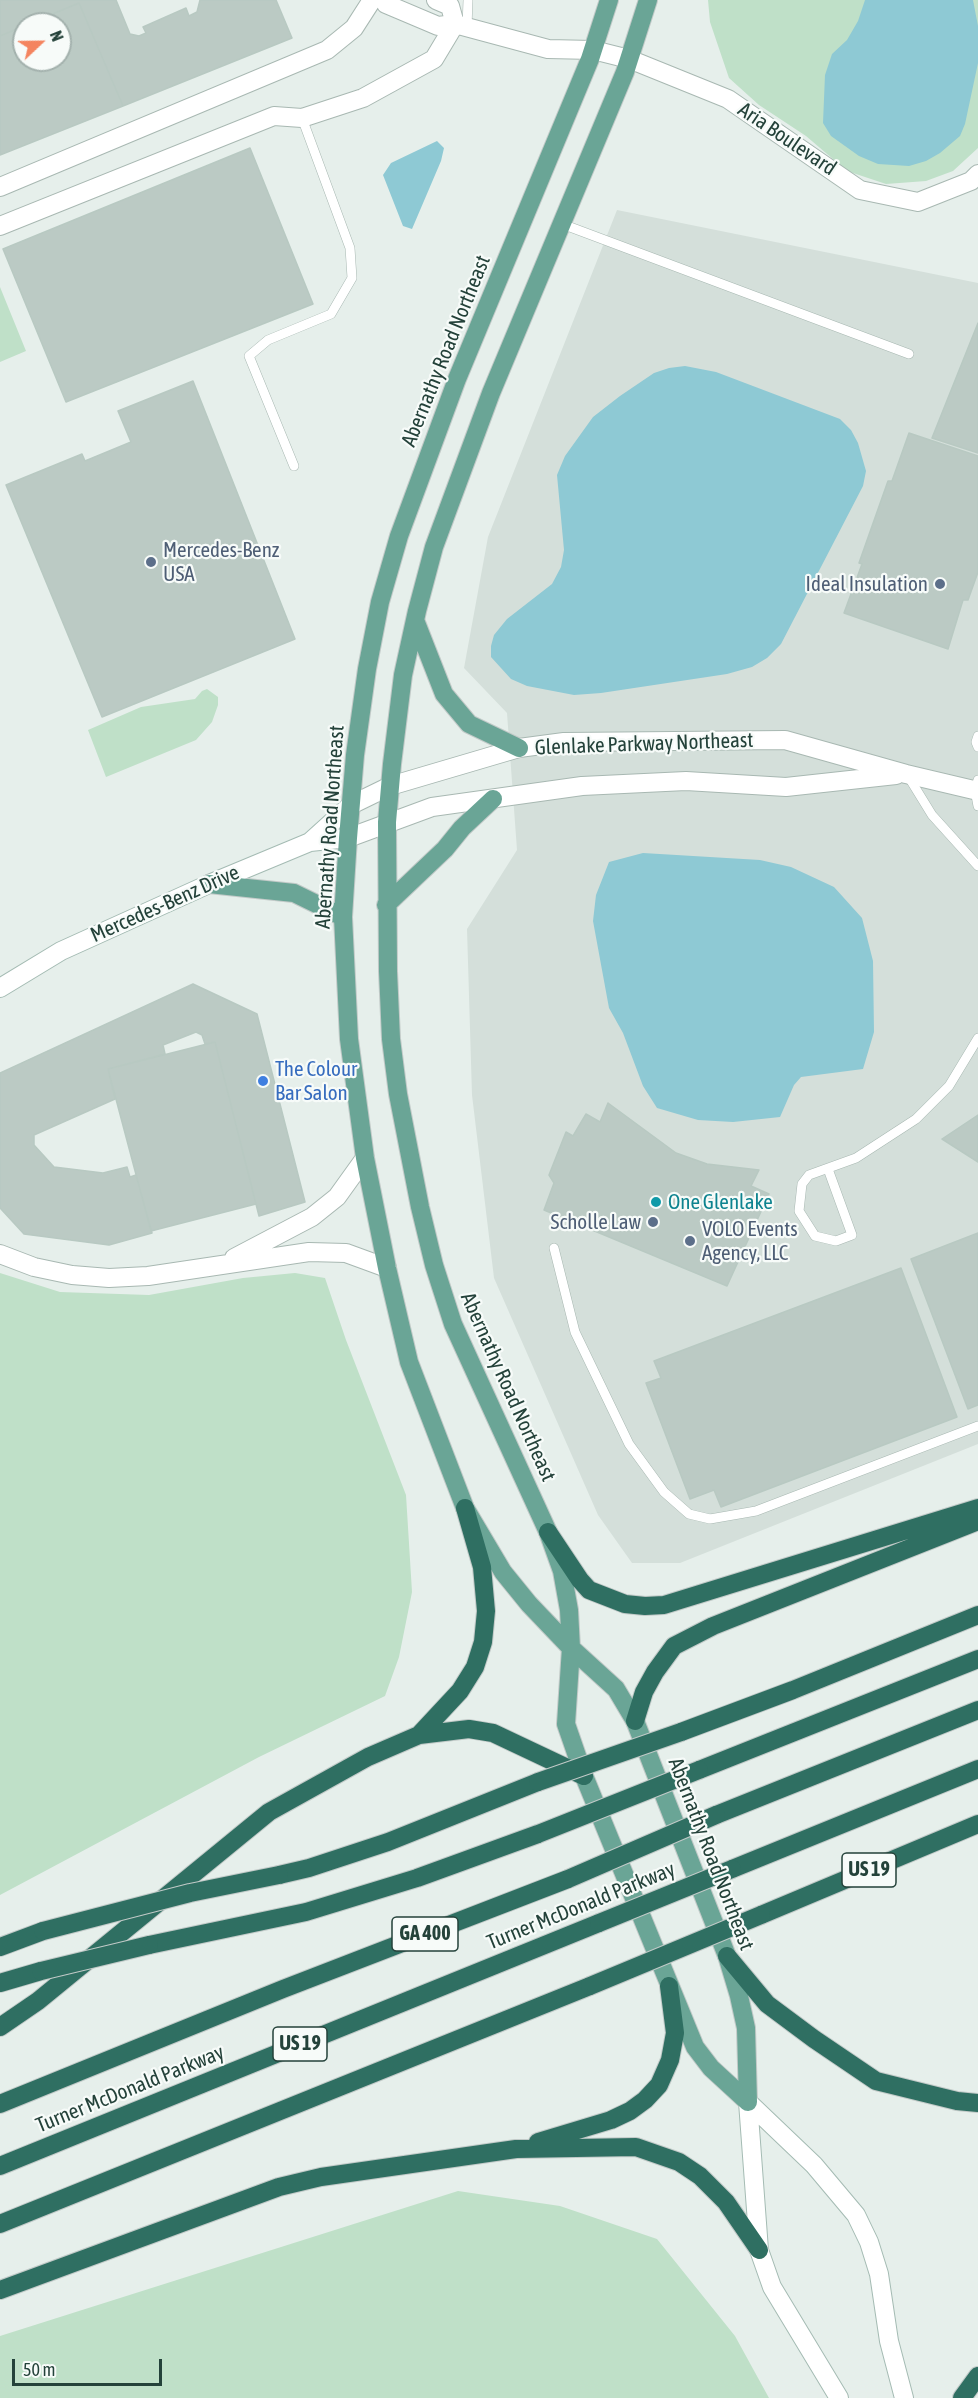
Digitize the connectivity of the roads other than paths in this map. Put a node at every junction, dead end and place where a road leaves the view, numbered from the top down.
1 (372, 0) edge
2 (385, 0) edge
3 (436, 0) edge
4 (468, 0) edge
5 (609, 0) edge
6 (648, 0) edge
7 (461, 25) junction
8 (593, 50) junction
9 (629, 59) junction
10 (302, 118) junction
11 (978, 174) edge
12 (0, 187) edge
13 (562, 224) junction
14 (0, 226) edge
15 (909, 354) dead end
16 (294, 466) dead end
17 (415, 620) junction
18 (978, 736) edge
19 (978, 747) edge
20 (519, 748) junction
21 (906, 774) junction
22 (390, 786) junction
23 (977, 792) edge
24 (493, 799) junction
25 (351, 805) junction
26 (387, 822) junction
27 (348, 838) junction
28 (310, 842) junction
29 (978, 862) edge
30 (209, 884) junction
31 (386, 905) junction
32 (343, 917) junction
33 (1, 986) edge
34 (978, 1038) edge
35 (365, 1158) junction
36 (828, 1169) junction
37 (554, 1248) dead end
38 (0, 1254) edge
39 (222, 1264) junction
40 (387, 1268) junction
41 (978, 1426) edge
42 (465, 1508) junction
43 (978, 1508) edge
44 (978, 1521) edge
45 (548, 1532) junction
46 (978, 1615) edge
47 (571, 1648) junction
48 (978, 1659) edge
49 (978, 1710) edge
50 (635, 1721) junction
51 (419, 1735) junction
52 (978, 1769) edge
53 (584, 1776) junction
54 (978, 1824) edge
55 (0, 1947) edge
56 (727, 1956) junction
57 (0, 1983) edge
58 (669, 1986) junction
59 (0, 2027) edge
60 (748, 2102) junction
61 (978, 2103) edge
62 (0, 2104) edge
63 (516, 2149) junction
64 (0, 2166) edge
65 (0, 2224) edge
66 (759, 2250) junction
67 (0, 2290) edge
68 (978, 2376) edge
69 (839, 2398) edge
70 (904, 2398) edge
71 (962, 2398) edge

1 - 12 street
2 - 7 street, Aria Boulevard
3 - 7 street
4 - 7 lane
5 - 8 main road, Abernathy Road Northeast
6 - 9 main road, Abernathy Road Northeast
7 - 8 street, Aria Boulevard
7 - 10 street
8 - 9 street, Aria Boulevard
8 - 25 main road, Abernathy Road Northeast
9 - 11 street, Aria Boulevard
9 - 13 main road, Abernathy Road Northeast
10 - 14 street
10 - 16 lane
13 - 15 lane
13 - 17 main road, Abernathy Road Northeast
17 - 20 main road
17 - 22 main road, Abernathy Road Northeast
18 - 19 lane
20 - 21 street, Glenlake Parkway Northeast
20 - 22 street, Glenlake Parkway Northeast
21 - 23 street, Glenlake Parkway Northeast
21 - 24 street, Glenlake Parkway Northeast
21 - 29 lane
22 - 25 street, Glenlake Parkway Northeast
22 - 26 main road, Abernathy Road Northeast
24 - 26 street, Glenlake Parkway Northeast
24 - 31 main road
25 - 27 main road, Abernathy Road Northeast
25 - 28 street, Mercedes-Benz Drive
26 - 27 street, Glenlake Parkway Northeast
26 - 31 main road, Abernathy Road Northeast
27 - 28 street, Mercedes-Benz Drive
27 - 32 main road, Abernathy Road Northeast
28 - 30 street, Mercedes-Benz Drive
30 - 32 main road
30 - 33 street, Mercedes-Benz Drive
31 - 45 main road, Abernathy Road Northeast
32 - 35 main road, Abernathy Road Northeast
34 - 36 lane
35 - 39 street
35 - 40 main road, Abernathy Road Northeast
36 - 36 lane
37 - 41 lane
38 - 39 street
39 - 40 street
40 - 42 main road, Abernathy Road Northeast
42 - 47 main road, Abernathy Road Northeast
42 - 51 highway
43 - 45 highway
44 - 50 highway
45 - 47 main road, Abernathy Road Northeast
46 - 55 highway, bridge
47 - 50 main road, Abernathy Road Northeast
47 - 53 main road, Abernathy Road Northeast
48 - 57 highway, bridge
49 - 62 highway, Turner McDonald Parkway / GA 400, bridge
50 - 56 main road, Abernathy Road Northeast
51 - 53 highway
51 - 59 highway
52 - 64 highway, Turner McDonald Parkway / US 19, bridge
53 - 58 main road, Abernathy Road Northeast
54 - 65 highway, US 19, bridge
56 - 60 main road, Abernathy Road Northeast
56 - 61 highway
58 - 60 main road, Abernathy Road Northeast
58 - 63 highway
60 - 66 street, Abernathy Road Northeast
60 - 70 street, Abernathy Road Northeast
63 - 66 highway
63 - 67 highway
66 - 69 street, Abernathy Road Northeast
68 - 71 highway

